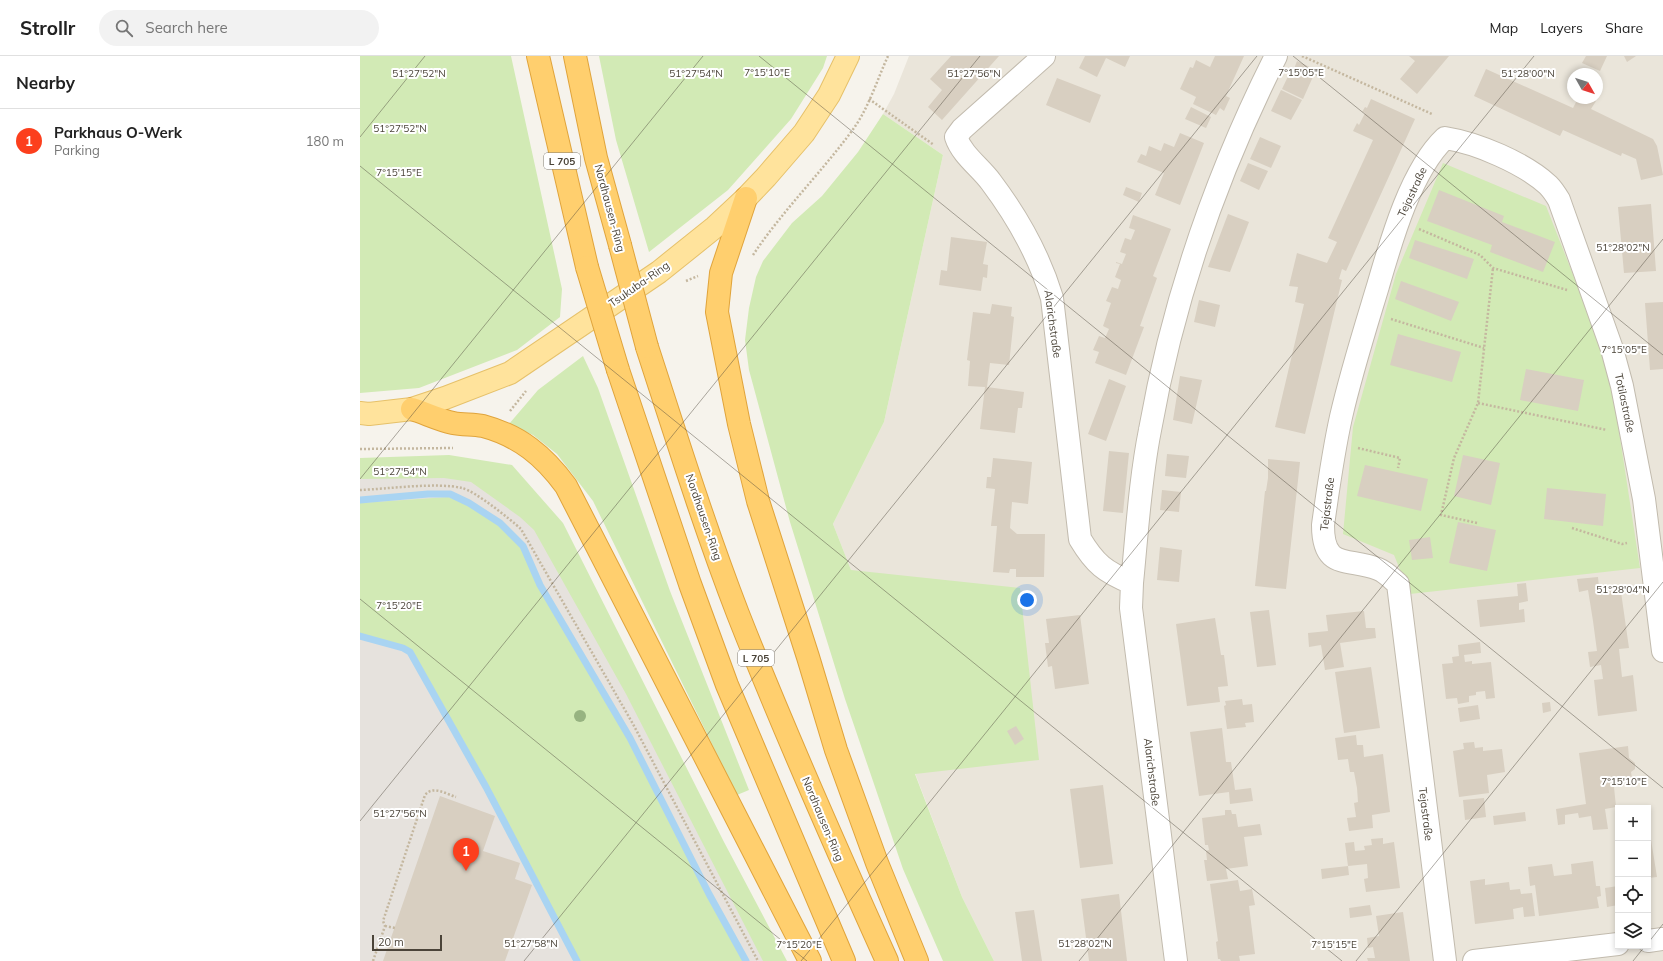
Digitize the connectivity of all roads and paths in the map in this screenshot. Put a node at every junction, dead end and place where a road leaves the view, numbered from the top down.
1 (538, 56) edge
2 (575, 56) edge
3 (848, 56) edge
4 (1044, 56) edge
5 (1276, 56) edge
6 (1302, 56) edge
7 (869, 99) dead end
8 (1432, 114) dead end
9 (1445, 138) joint
10 (936, 146) dead end
11 (746, 198) junction
12 (1399, 220) junction
13 (1493, 268) junction
14 (1592, 293) junction
15 (1370, 312) junction
16 (1484, 348) junction
17 (1478, 403) junction
18 (412, 409) junction
19 (360, 413) edge
20 (1631, 432) junction
21 (1336, 443) junction
22 (1398, 468) dead end
23 (360, 490) edge
24 (1477, 523) dead end
25 (1572, 528) dead end
26 (1650, 545) junction
27 (1132, 584) junction
28 (1663, 651) edge
29 (456, 797) dead end
30 (385, 926) junction
31 (395, 928) dead end
32 (1663, 939) edge
33 (1651, 940) edge
34 (1615, 944) edge
35 (373, 961) edge
36 (758, 961) edge
37 (810, 961) edge
38 (844, 961) edge
39 (886, 961) edge
40 (916, 961) edge
41 (1176, 961) edge
42 (1445, 961) edge
43 (1474, 961) edge

1 - 38 highway, L 705, bridge
2 - 39 highway, Nordhausen-Ring / L 705, bridge
3 - 11 main road, Tsukuba-Ring
4 - 27 street, Alarichstraße
5 - 27 street, Alarichstraße
6 - 8 path
7 - 10 path
9 - 12 street, Tejastraße
9 - 14 street, Totilastraße
11 - 18 main road, Tsukuba-Ring
11 - 40 highway
12 - 13 path
12 - 15 street, Tejastraße
13 - 14 path
13 - 16 path
14 - 20 street, Totilastraße
15 - 16 path
15 - 21 street, Tejastraße
16 - 17 path
17 - 20 path
17 - 24 path
18 - 19 main road, Tsukuba-Ring
18 - 37 highway
20 - 26 street, Totilastraße
21 - 22 path
21 - 42 street, Tejastraße
23 - 36 path
25 - 26 path
26 - 28 street, Totilastraße
27 - 41 street, Alarichstraße
29 - 30 path
30 - 31 path
30 - 35 path
32 - 33 street
34 - 43 street

